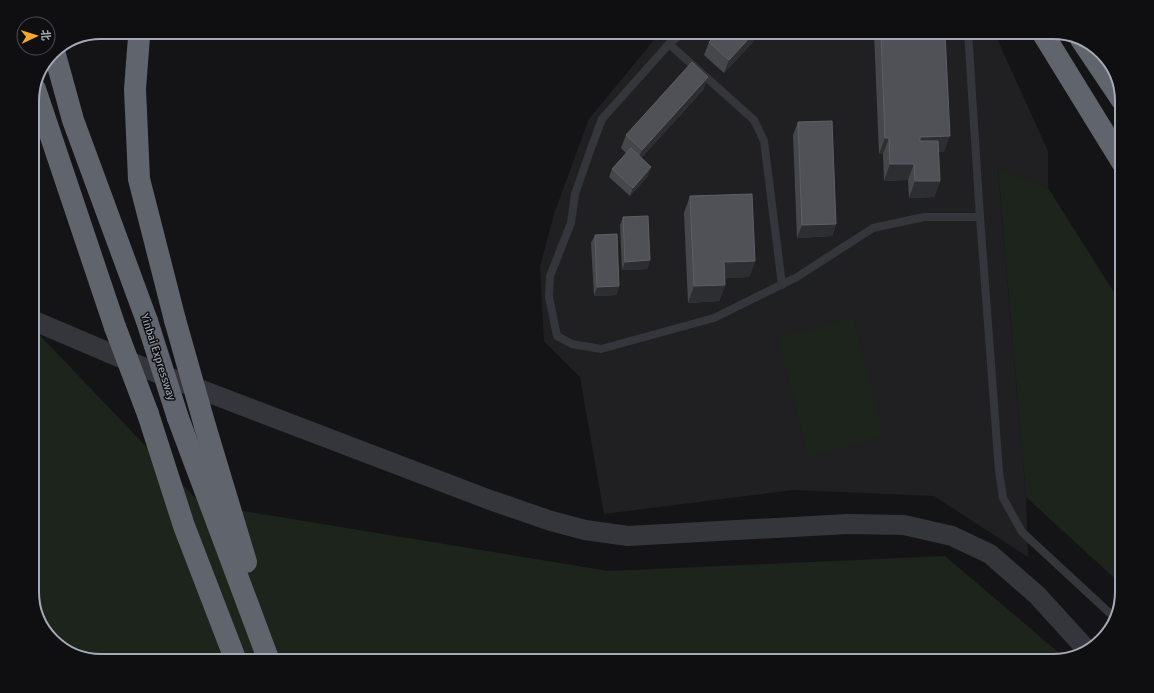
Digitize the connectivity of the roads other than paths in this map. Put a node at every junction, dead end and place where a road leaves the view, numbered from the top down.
1 (139, 39) edge
2 (674, 39) edge
3 (968, 39) edge
4 (1046, 39) edge
5 (669, 44) junction
6 (1087, 49) edge
7 (56, 58) edge
8 (1114, 88) edge
9 (39, 101) edge
10 (1115, 151) edge
11 (980, 218) junction
12 (782, 285) junction
13 (39, 323) edge
14 (1111, 614) edge
15 (1084, 646) edge
16 (233, 654) edge
17 (266, 654) edge
18 (274, 654) edge

1 - 18 highway, bridge
2 - 5 lane
3 - 11 lane
4 - 10 highway
5 - 12 lane
5 - 12 lane
6 - 8 highway
7 - 17 highway, Yinbai Expressway, bridge
9 - 16 highway, bridge
11 - 12 lane
11 - 14 lane
13 - 15 street

